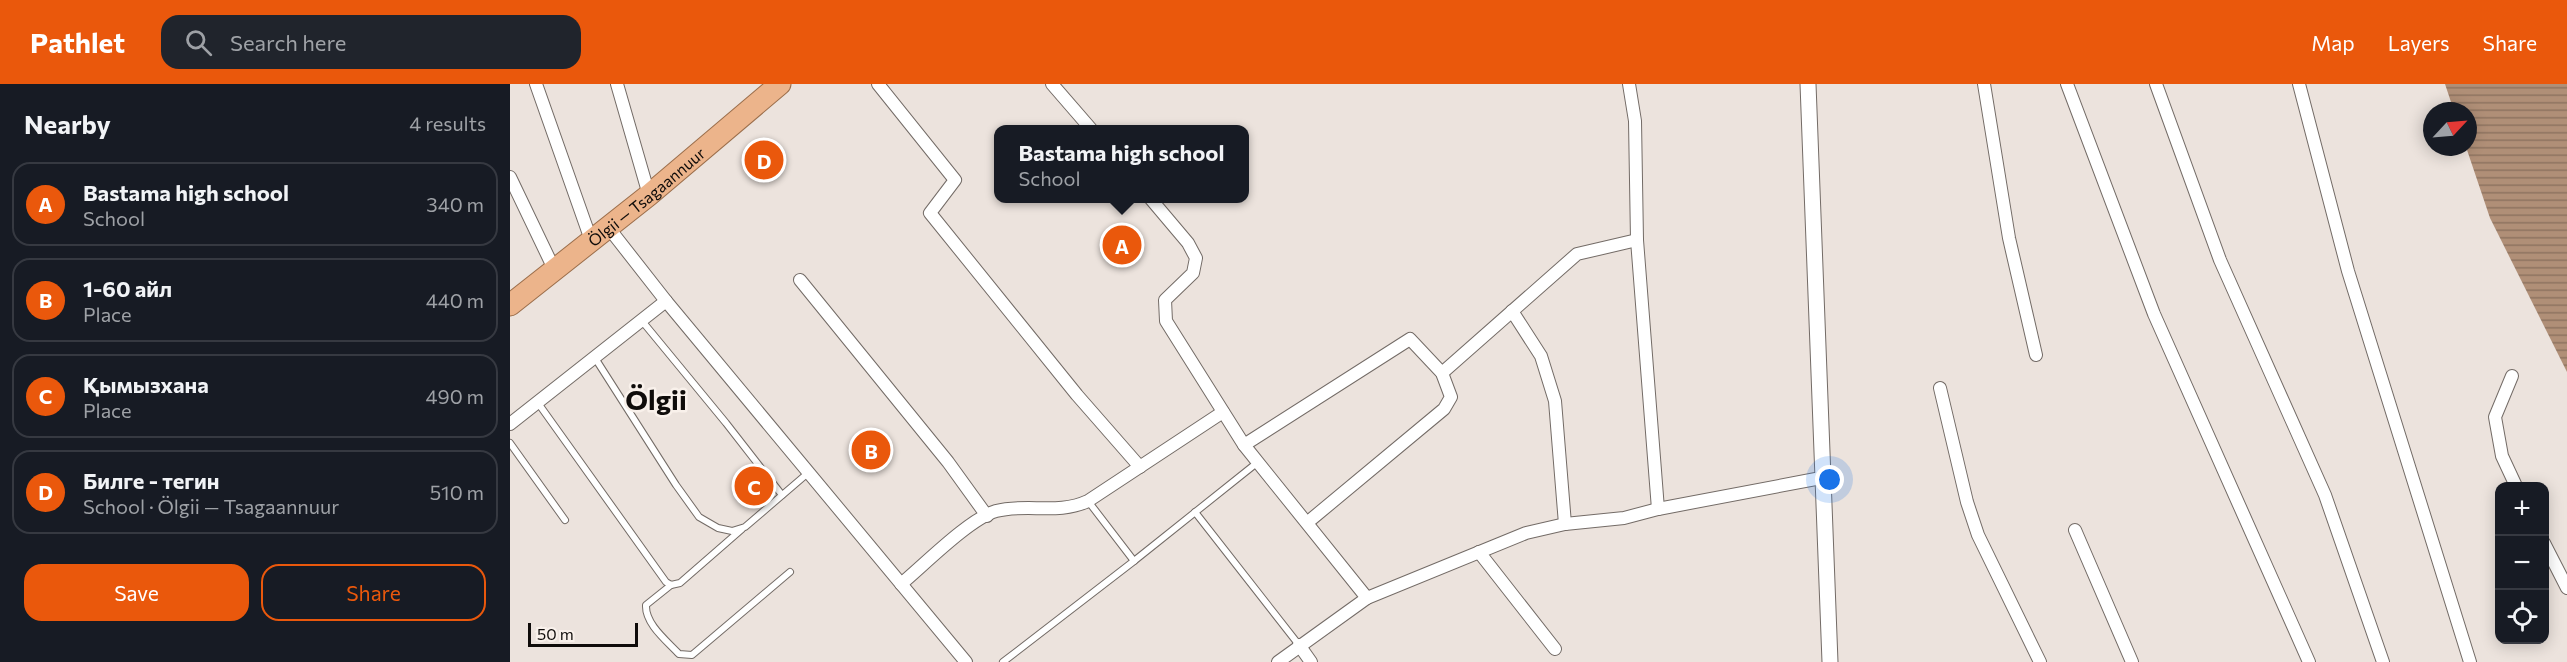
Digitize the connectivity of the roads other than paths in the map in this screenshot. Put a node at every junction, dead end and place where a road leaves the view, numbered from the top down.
1 (536, 84) edge
2 (617, 84) edge
3 (878, 84) edge
4 (1052, 84) edge
5 (1629, 84) edge
6 (1808, 84) edge
7 (1984, 84) edge
8 (2067, 84) edge
9 (2156, 84) edge
10 (2299, 84) edge
11 (777, 85) edge
12 (1088, 125) edge
13 (510, 177) edge
14 (649, 195) junction
15 (1154, 203) edge
16 (608, 227) junction
17 (591, 240) junction
18 (1637, 240) junction
19 (554, 269) junction
20 (800, 280) dead end
21 (666, 302) junction
22 (510, 305) edge
23 (1512, 311) junction
24 (642, 321) junction
25 (2036, 355) dead end
26 (595, 358) junction
27 (1442, 373) junction
28 (2512, 375) dead end
29 (1940, 388) dead end
30 (538, 402) junction
31 (1223, 412) junction
32 (510, 424) edge
33 (510, 443) edge
34 (1244, 445) junction
35 (1258, 461) junction
36 (1140, 467) junction
37 (808, 472) junction
38 (1821, 478) junction
39 (2515, 482) edge
40 (782, 495) junction
41 (1088, 501) junction
42 (1658, 509) junction
43 (1195, 512) junction
44 (987, 516) junction
45 (566, 520) dead end
46 (1308, 522) junction
47 (1565, 524) junction
48 (745, 527) junction
49 (2075, 530) dead end
50 (1479, 552) junction
51 (2549, 553) edge
52 (1134, 561) junction
53 (790, 572) dead end
54 (901, 584) junction
55 (671, 585) junction
56 (2567, 588) edge
57 (1367, 598) junction
58 (1299, 645) junction
59 (1555, 649) dead end
60 (966, 662) edge
61 (1004, 662) edge
62 (1278, 662) edge
63 (1311, 662) edge
64 (1830, 662) edge
65 (2040, 662) edge
66 (2132, 662) edge
67 (2309, 662) edge
68 (2383, 662) edge
69 (2470, 662) edge

1 - 17 street
2 - 14 street
3 - 36 street
4 - 12 street
5 - 18 street
6 - 38 street
7 - 25 street
8 - 67 street
9 - 68 street
10 - 69 street
11 - 14 highway, Ölgii — Tsagaannuur
13 - 19 street
14 - 16 highway, Ölgii — Tsagaannuur
15 - 31 street
16 - 17 highway, Ölgii — Tsagaannuur
16 - 21 street
17 - 19 highway, Ölgii — Tsagaannuur
18 - 23 street
18 - 42 street
19 - 22 highway, Ölgii — Tsagaannuur
20 - 44 street
21 - 24 street
21 - 37 street
23 - 27 street
23 - 47 street
24 - 26 street
24 - 40 lane
26 - 30 street
26 - 48 lane
27 - 34 street
27 - 46 street
28 - 39 street
29 - 65 street
30 - 32 street
30 - 55 lane
31 - 34 street
31 - 36 street
33 - 45 lane
34 - 35 street
35 - 43 lane
35 - 46 street
36 - 41 street
37 - 40 lane
37 - 54 street
38 - 42 street
38 - 64 street
40 - 48 lane
41 - 44 street
41 - 52 lane
42 - 47 street
43 - 52 lane
43 - 58 lane
44 - 54 street
46 - 57 street
47 - 50 street
48 - 55 lane
49 - 66 street
50 - 57 street
50 - 59 street
51 - 56 street
52 - 61 lane
53 - 55 lane
54 - 60 street
57 - 58 street
58 - 62 street
58 - 63 street

